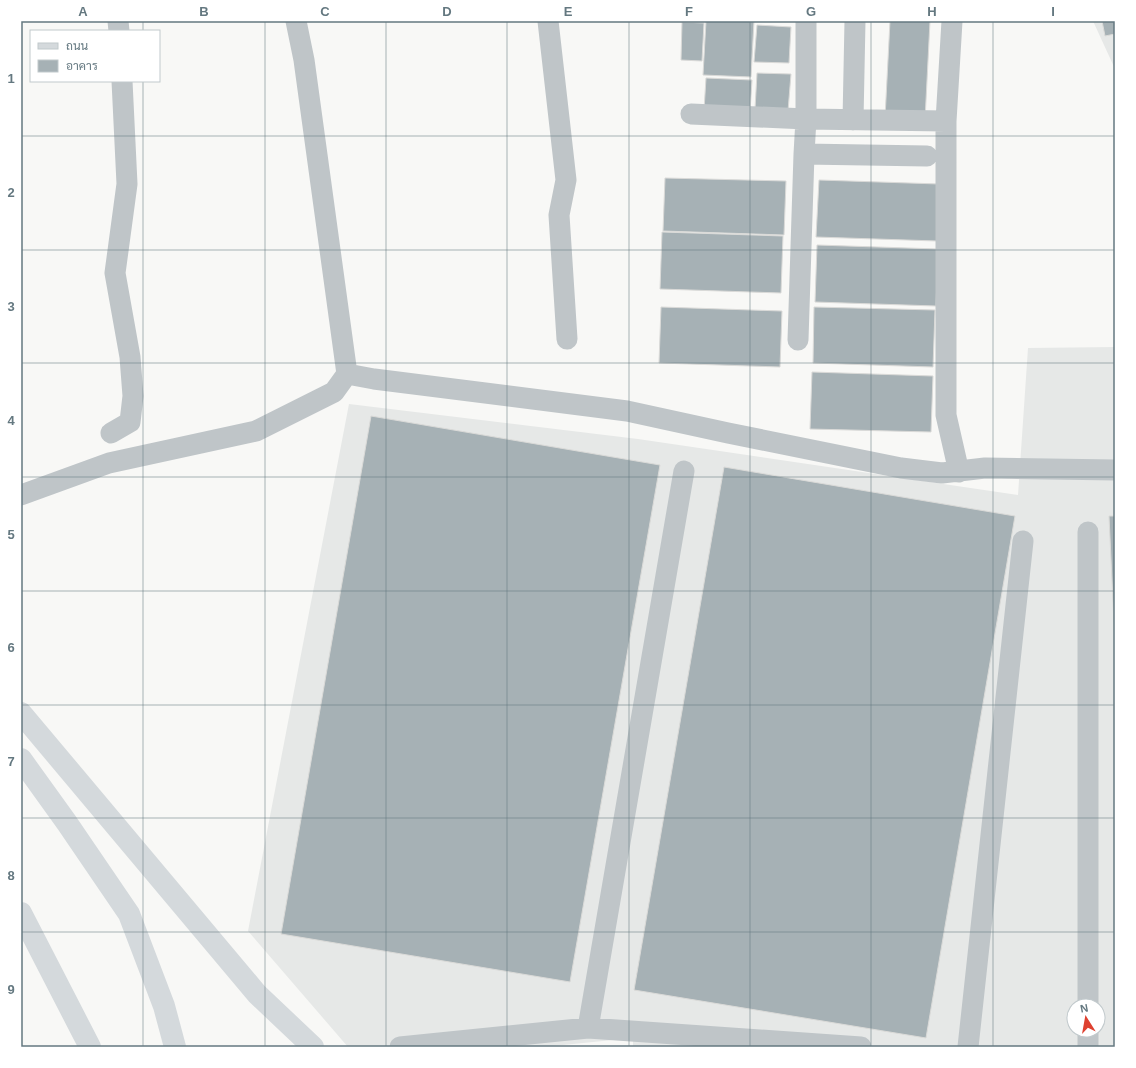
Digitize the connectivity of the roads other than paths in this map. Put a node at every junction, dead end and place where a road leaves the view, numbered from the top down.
1 (296, 21) edge
2 (548, 21) edge
3 (806, 21) edge
4 (855, 21) edge
5 (952, 21) edge
6 (122, 82) edge
7 (691, 114) dead end
8 (806, 119) junction
9 (853, 120) junction
10 (946, 121) junction
11 (804, 154) junction
12 (927, 156) dead end
13 (567, 339) dead end
14 (798, 340) dead end
15 (347, 374) junction
16 (110, 433) dead end
17 (1115, 470) edge
18 (684, 471) dead end
19 (959, 472) junction
20 (21, 495) edge
21 (1088, 532) dead end
22 (1023, 541) dead end
23 (21, 712) edge
24 (21, 759) edge
25 (21, 913) edge
26 (1088, 998) edge
27 (588, 1028) junction
28 (90, 1047) edge
29 (175, 1047) edge
30 (313, 1047) edge
31 (400, 1047) edge
32 (861, 1047) edge
33 (968, 1047) edge

1 - 15 street
2 - 13 street
3 - 8 street
4 - 9 street
5 - 10 street
6 - 16 street
7 - 8 street
8 - 9 street
8 - 11 street
9 - 10 street
10 - 19 street
11 - 12 street
11 - 14 street
15 - 19 street
15 - 20 street
17 - 19 street
18 - 27 street
21 - 26 street
22 - 33 street
23 - 30 main road
24 - 29 main road
25 - 28 main road
27 - 31 street
27 - 32 street

